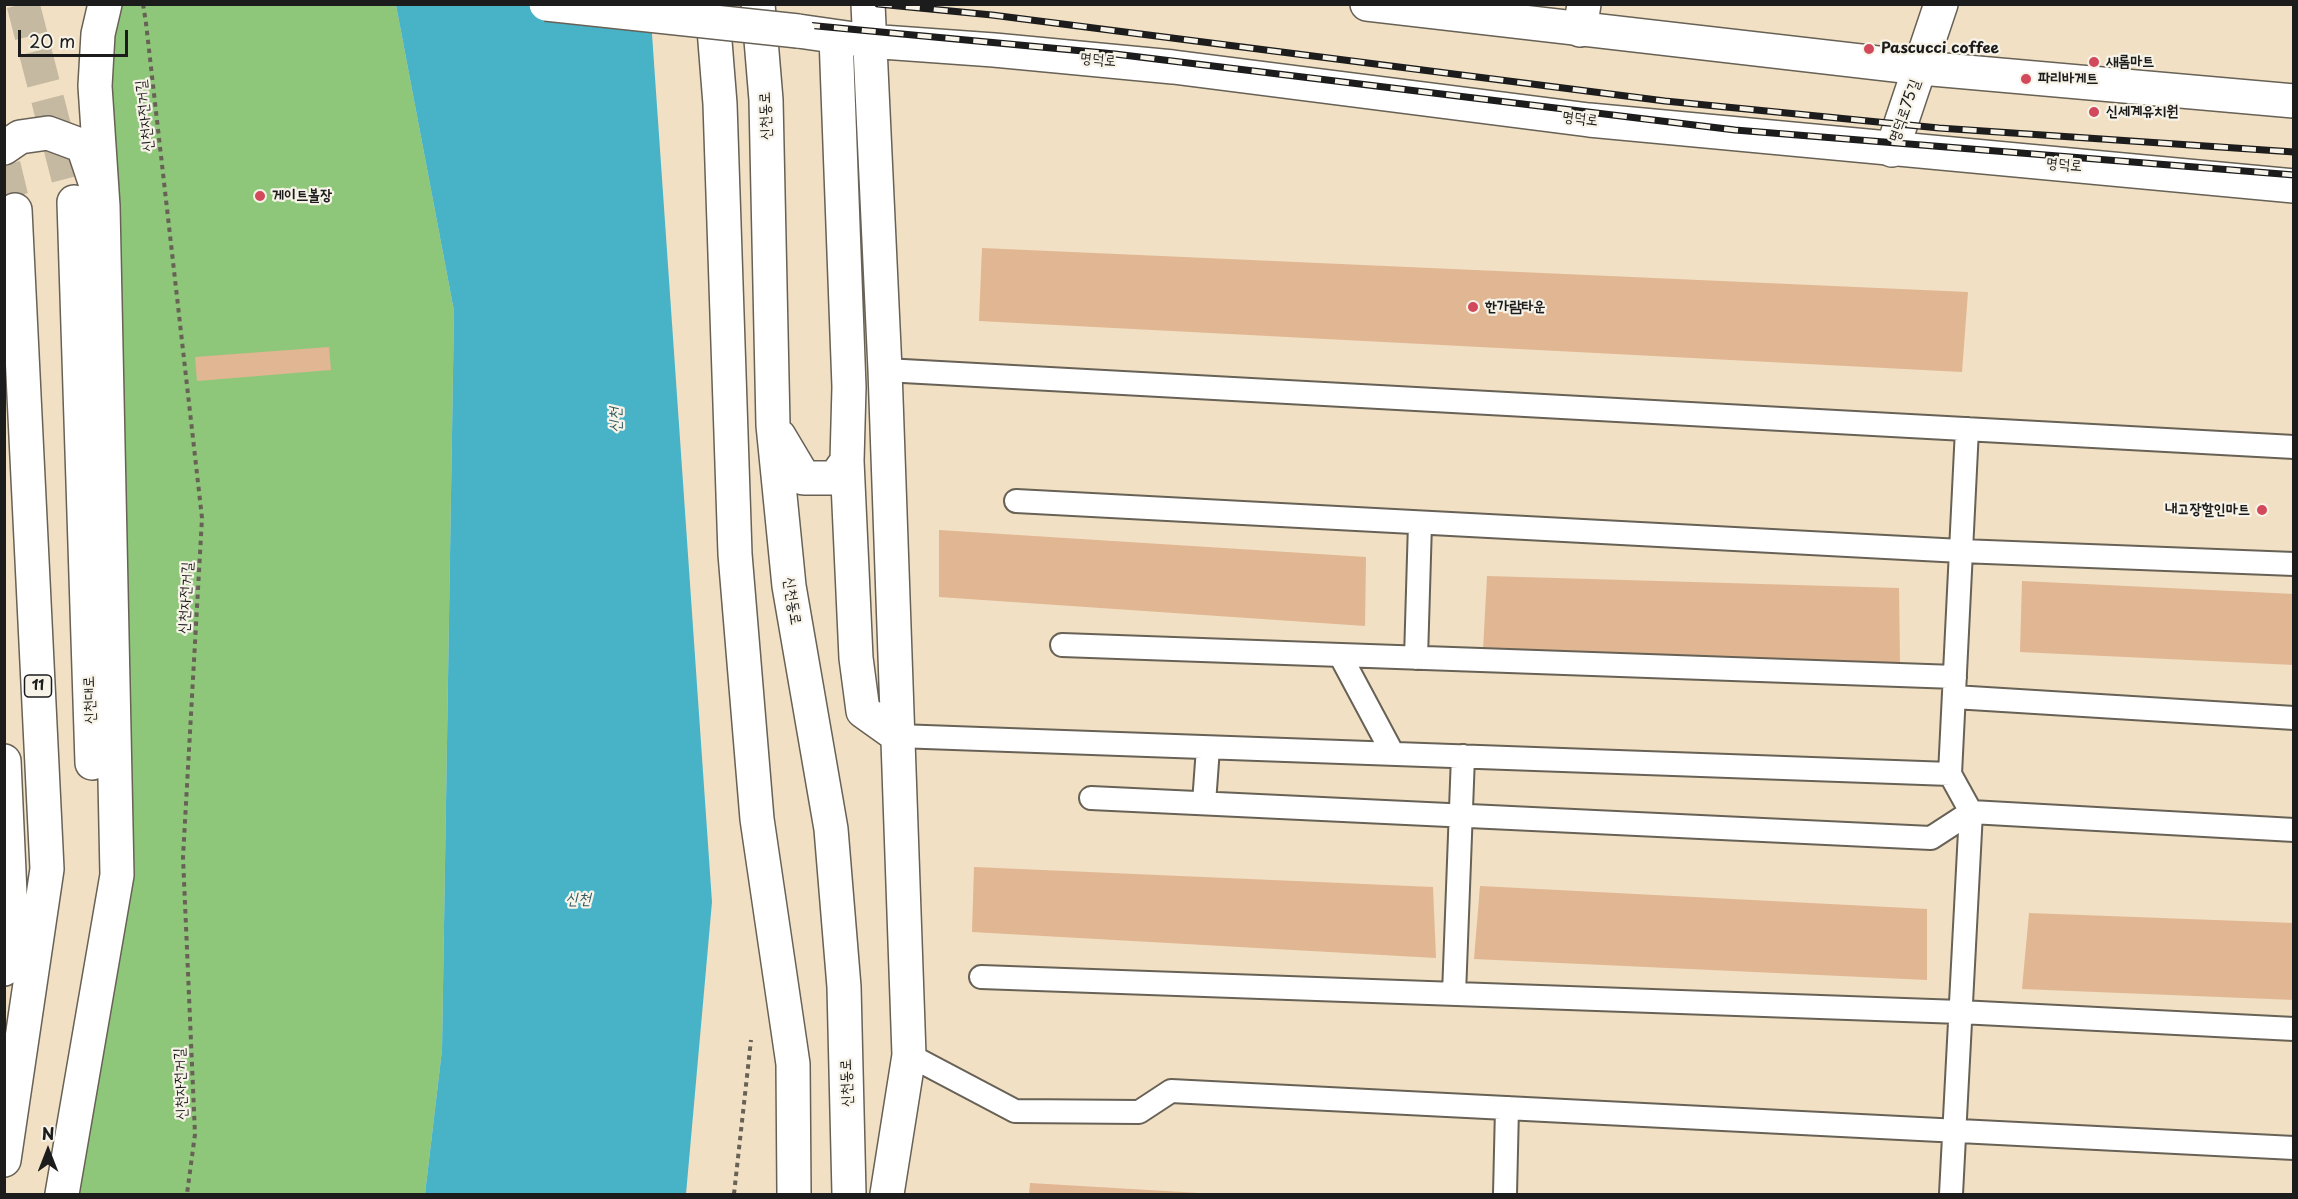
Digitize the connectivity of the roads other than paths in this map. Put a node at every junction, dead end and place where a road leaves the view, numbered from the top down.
1 (105, 4) edge
2 (546, 4) edge
3 (712, 4) edge
4 (758, 4) edge
5 (868, 4) edge
6 (1367, 4) edge
7 (1941, 4) edge
8 (1582, 17) edge
9 (836, 37) junction
10 (868, 41) junction
11 (1921, 68) junction
12 (2294, 101) edge
13 (4, 148) edge
14 (1892, 150) junction
15 (2294, 186) edge
16 (88, 204) junction
17 (15, 210) tunnel mouth
18 (885, 370) junction
19 (773, 425) junction
20 (1967, 429) junction
21 (2294, 447) edge
22 (847, 461) junction
23 (1016, 501) dead end
24 (1420, 523) junction
25 (1961, 551) junction
26 (2294, 564) edge
27 (1062, 645) dead end
28 (1340, 655) junction
29 (1416, 658) junction
30 (1954, 687) junction
31 (2294, 718) edge
32 (898, 736) junction
33 (1208, 748) junction
34 (1393, 754) junction
35 (1463, 756) junction
36 (4, 761) edge
37 (1950, 774) junction
38 (1091, 798) dead end
39 (1204, 803) junction
40 (1971, 812) junction
41 (1462, 815) junction
42 (2294, 830) edge
43 (4, 969) edge
44 (981, 977) dead end
45 (1454, 994) junction
46 (1960, 1012) junction
47 (2294, 1029) edge
48 (909, 1055) junction
49 (1507, 1108) junction
50 (1954, 1131) junction
51 (2294, 1148) edge
52 (4, 1160) edge
53 (55, 1194) edge
54 (62, 1194) edge
55 (794, 1194) edge
56 (849, 1194) edge
57 (887, 1194) edge
58 (1505, 1194) edge
59 (1951, 1194) edge

1 - 16 main road
2 - 9 main road, 명덕로, bridge
3 - 55 main road
4 - 19 main road, 신천동로
5 - 10 main road
6 - 8 main road
7 - 11 main road, 명덕로75길
8 - 11 main road
9 - 10 main road, 명덕로
9 - 22 main road
10 - 14 main road, 명덕로
10 - 18 main road
11 - 12 main road
11 - 14 main road, 명덕로75길
13 - 16 main road
14 - 15 main road, 명덕로
16 - 53 main road, 신천대로
16 - 54 main road
17 - 52 main road, 11
18 - 20 lane
18 - 32 main road
19 - 22 main road
19 - 56 main road, 신천동로
20 - 21 lane
20 - 25 lane
22 - 32 main road
23 - 24 lane
24 - 25 lane
24 - 29 lane
25 - 26 lane
25 - 30 lane
27 - 28 lane
28 - 29 lane
28 - 34 lane
29 - 30 lane
30 - 31 lane
30 - 37 lane
32 - 33 lane
32 - 48 main road
33 - 34 lane
33 - 39 lane
34 - 35 lane
35 - 37 lane
35 - 41 lane
36 - 43 main road
37 - 40 lane
38 - 39 lane
39 - 41 lane
40 - 41 lane
40 - 42 lane
40 - 46 lane
41 - 45 lane
44 - 45 lane
45 - 46 lane
46 - 47 lane
46 - 50 lane
48 - 49 lane
48 - 57 main road
49 - 50 lane
49 - 58 lane
50 - 51 lane
50 - 59 lane

